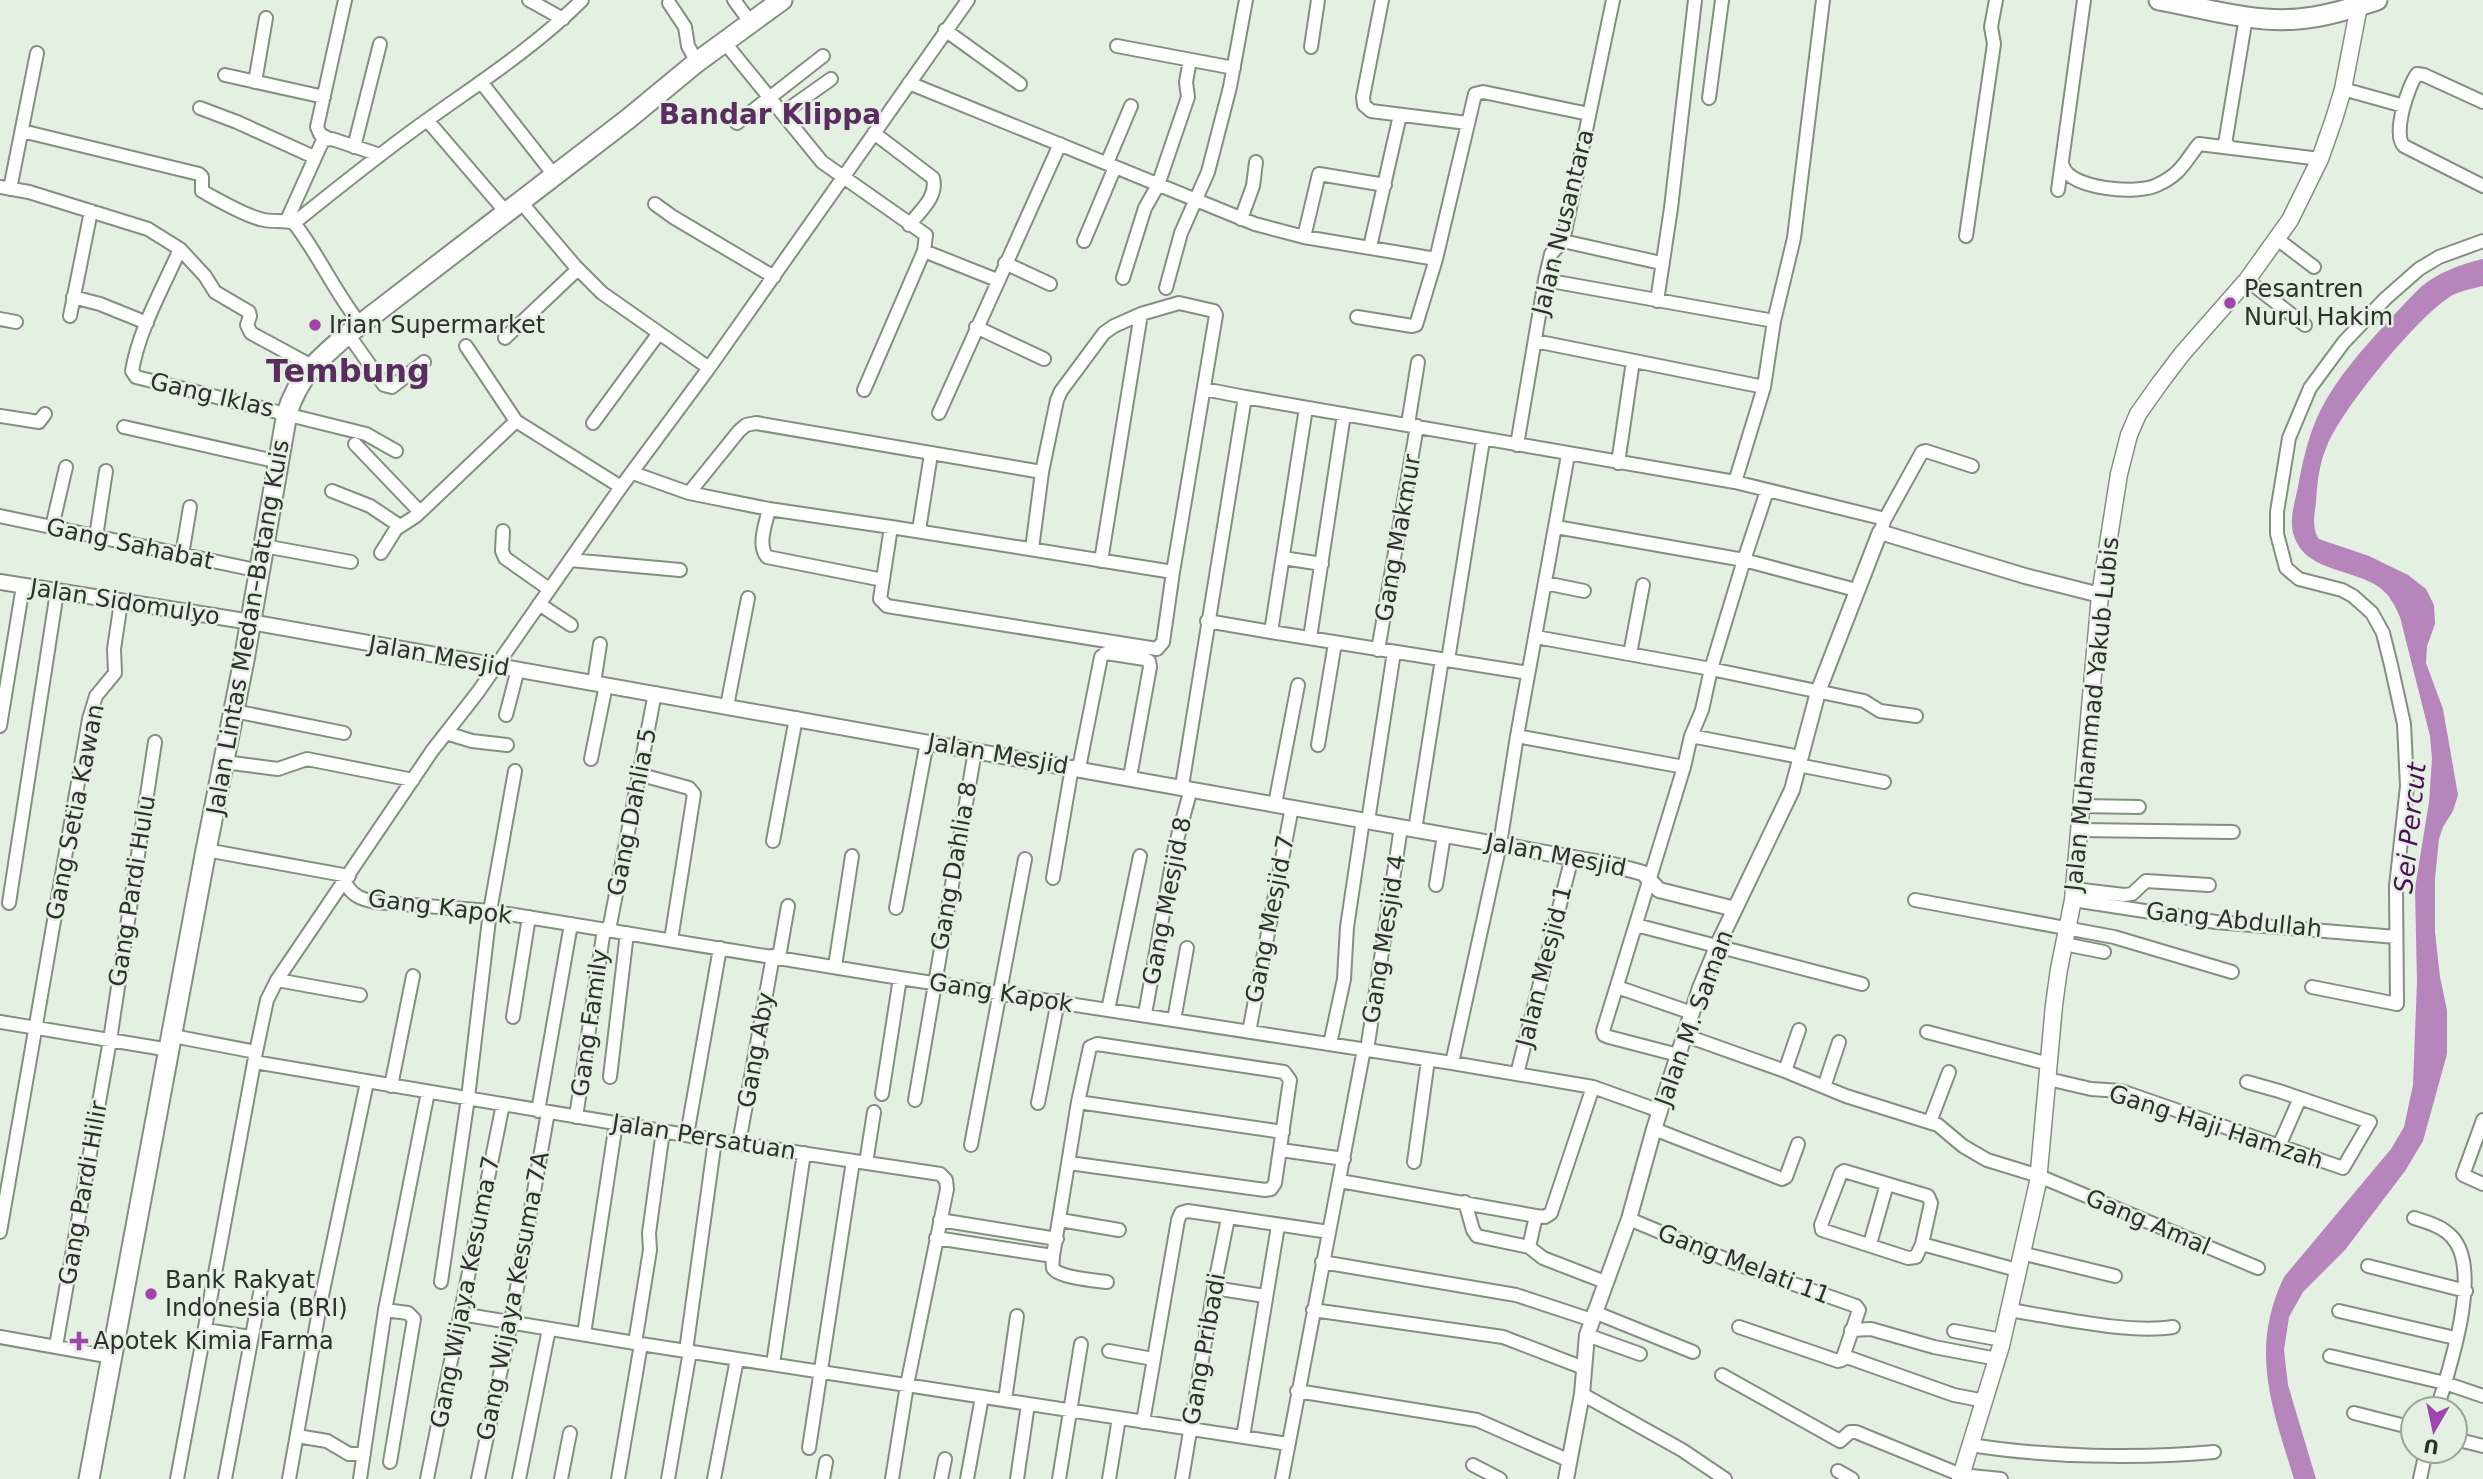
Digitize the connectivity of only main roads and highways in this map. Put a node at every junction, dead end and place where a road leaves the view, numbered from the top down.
1 (782, 0) edge
2 (2159, 0) edge
3 (2368, 3) edge
4 (2211, 4) edge
5 (1960, 1477) edge
6 (89, 1479) edge

1 - 6 highway, Jalan Lintas Medan–Batang Kuis
2 - 4 highway
3 - 4 highway
3 - 5 main road, Jalan Muhammad Yakub Lubis

